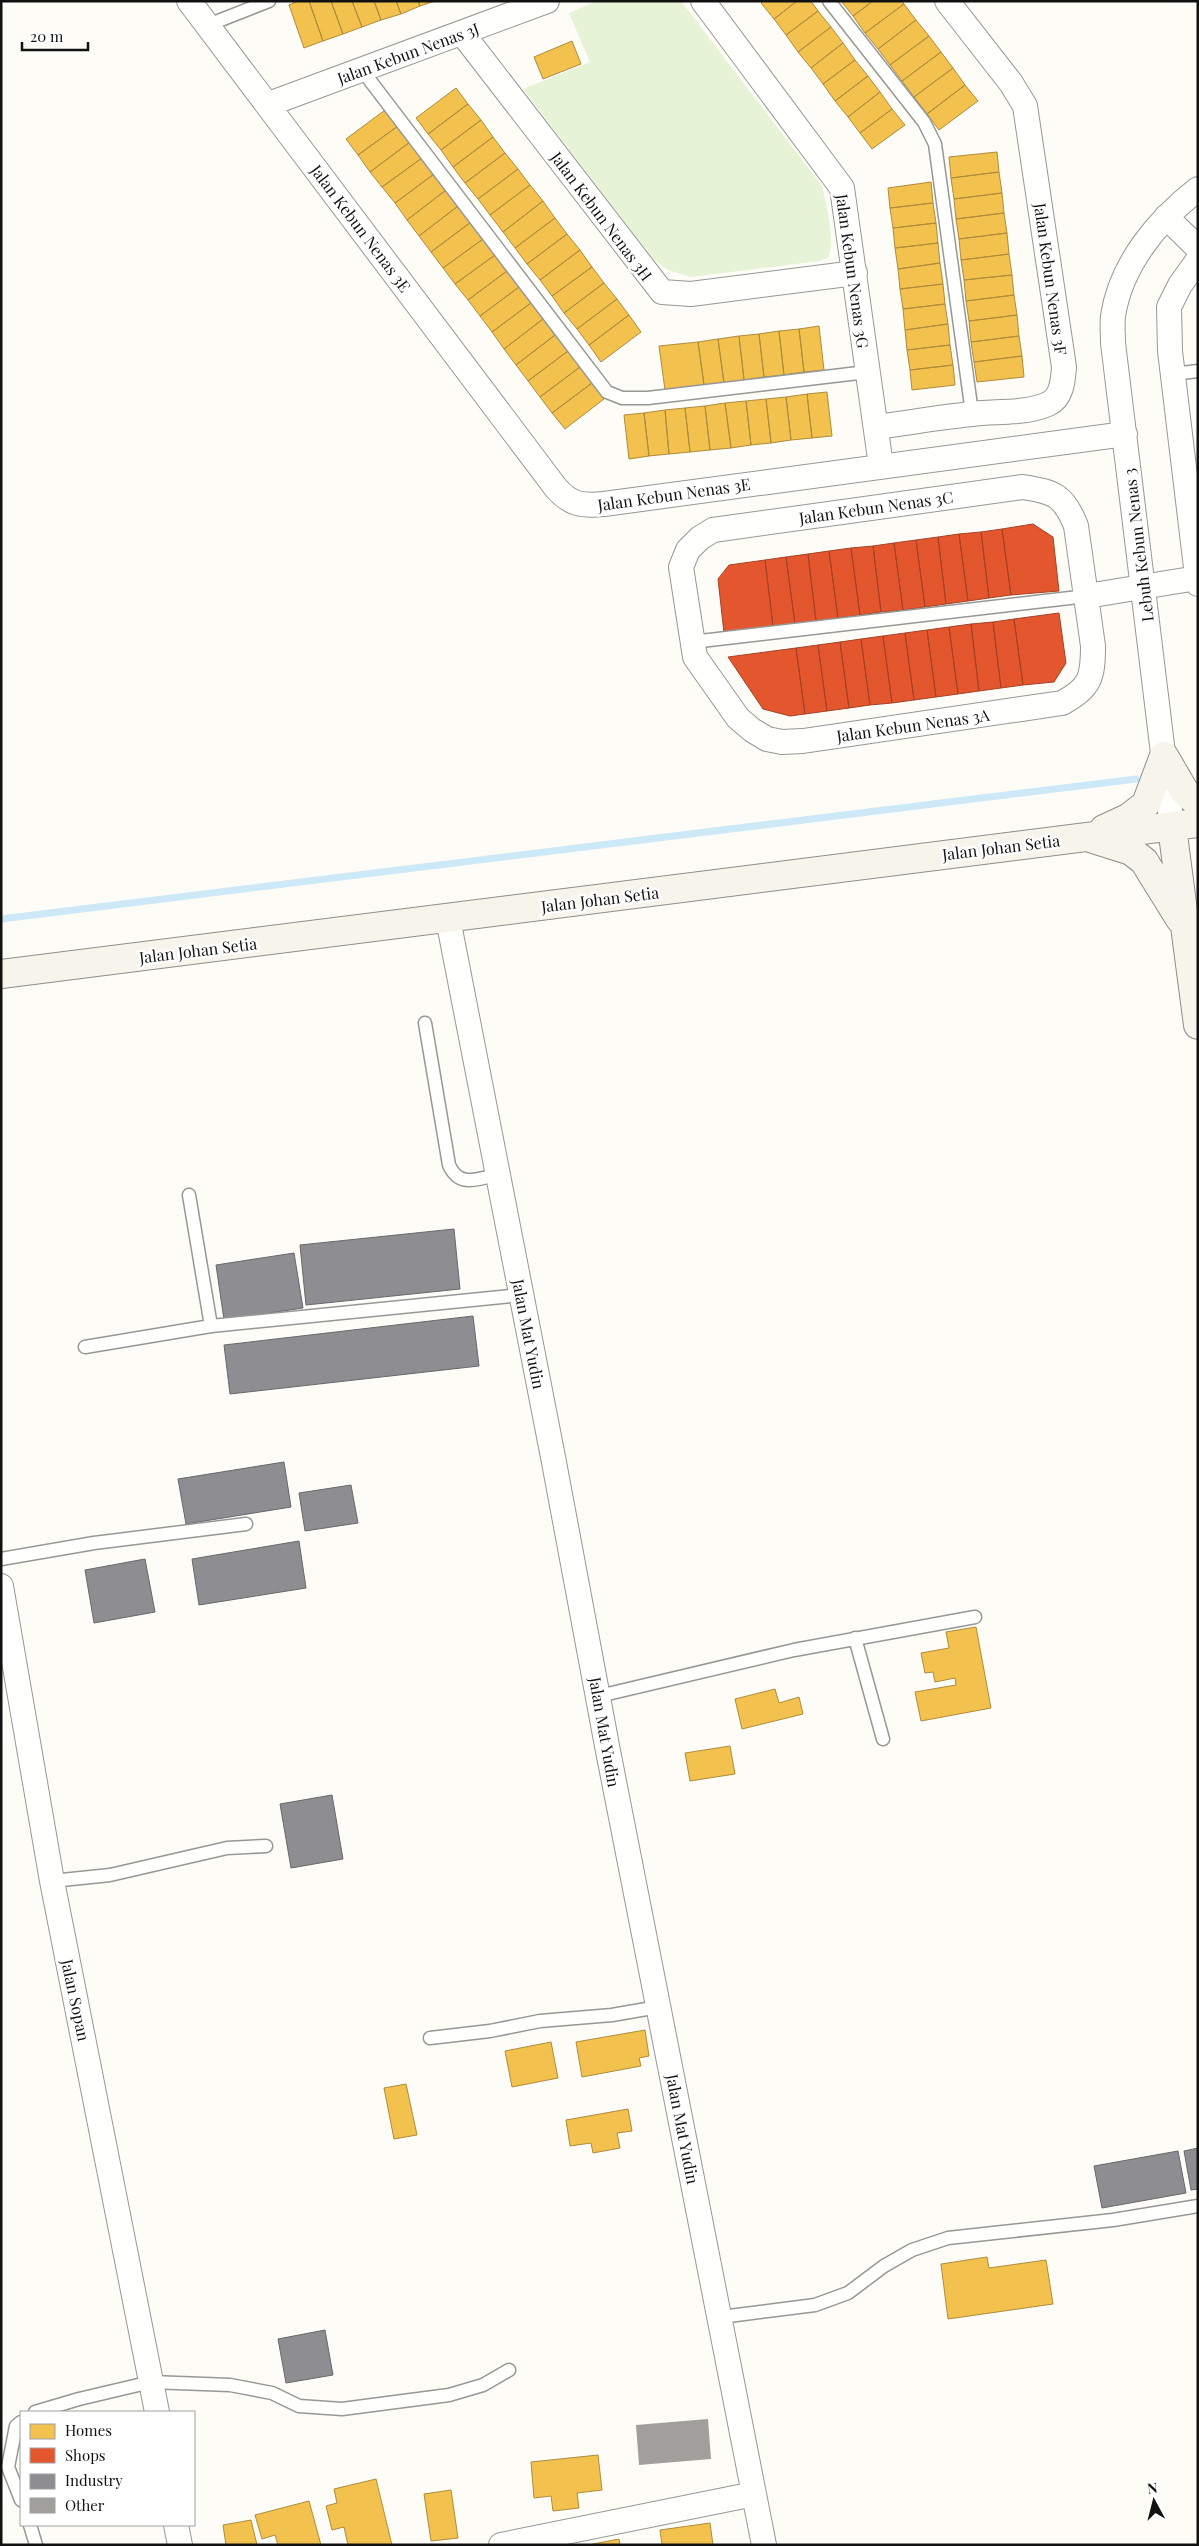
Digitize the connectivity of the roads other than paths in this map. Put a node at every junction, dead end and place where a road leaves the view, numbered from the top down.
1 (189, 1) edge
2 (269, 1) edge
3 (547, 1) edge
4 (703, 1) edge
5 (829, 1) edge
6 (947, 1) edge
7 (208, 25) junction
8 (462, 33) junction
9 (362, 70) junction
10 (269, 104) junction
11 (1198, 189) edge
12 (1166, 217) junction
13 (1198, 248) edge
14 (1198, 260) edge
15 (855, 273) junction
16 (1198, 371) edge
17 (867, 372) junction
18 (1173, 374) junction
19 (972, 414) junction
20 (876, 427) junction
21 (1125, 434) junction
22 (881, 466) junction
23 (1191, 470) edge
24 (1197, 580) edge
25 (1144, 588) junction
26 (1087, 596) junction
27 (692, 642) junction
28 (1164, 756) junction
29 (1198, 803) edge
30 (1185, 825) edge
31 (1086, 836) junction
32 (1198, 893) edge
33 (448, 919) junction
34 (1186, 929) junction
35 (1, 974) edge
36 (425, 1022) dead end
37 (1198, 1025) edge
38 (498, 1175) junction
39 (189, 1195) dead end
40 (521, 1295) junction
41 (211, 1326) junction
42 (85, 1348) dead end
43 (246, 1524) dead end
44 (1, 1559) edge
45 (1, 1586) edge
46 (974, 1617) dead end
47 (855, 1638) junction
48 (599, 1696) junction
49 (883, 1739) dead end
50 (266, 1846) dead end
51 (52, 1881) junction
52 (658, 2007) junction
53 (430, 2038) dead end
54 (1198, 2206) edge
55 (721, 2317) junction
56 (509, 2370) dead end
57 (152, 2382) junction
58 (38, 2411) edge
59 (157, 2411) edge
60 (20, 2423) edge
61 (754, 2494) junction
62 (20, 2497) edge
63 (30, 2526) edge
64 (176, 2526) edge
65 (36, 2545) edge
66 (180, 2545) edge
67 (501, 2545) edge
68 (764, 2545) edge

1 - 7 street, Jalan Kebun Nenas 3E
2 - 7 lane
3 - 8 street, Jalan Kebun Nenas 3J
4 - 15 street, Jalan Kebun Nenas 3G
5 - 19 lane
6 - 19 street, Jalan Kebun Nenas 3F
7 - 10 street, Jalan Kebun Nenas 3E
8 - 9 street, Jalan Kebun Nenas 3J
8 - 15 street, Jalan Kebun Nenas 3H
9 - 10 street, Jalan Kebun Nenas 3J
9 - 17 lane
10 - 22 street, Jalan Kebun Nenas 3E
11 - 12 street, Lebuh Kebun Nenas 3
12 - 13 street
12 - 21 street, Lebuh Kebun Nenas 3
14 - 18 street
15 - 17 street, Jalan Kebun Nenas 3G
16 - 18 lane
17 - 20 street, Jalan Kebun Nenas 3G
18 - 23 street
19 - 20 street, Jalan Kebun Nenas 3F
20 - 22 street, Jalan Kebun Nenas 3G
21 - 22 street, Jalan Kebun Nenas 3E
21 - 25 street, Lebuh Kebun Nenas 3
23 - 24 street
24 - 25 street
25 - 26 street
25 - 28 street, Lebuh Kebun Nenas 3
26 - 27 lane
26 - 27 street, Jalan Kebun Nenas 3A
26 - 27 street, Jalan Kebun Nenas 3C
28 - 29 main road
28 - 30 street, Lebuh Kebun Nenas 3
28 - 31 main road
30 - 31 main road, Jalan Johan Setia
30 - 34 main road, Lebuh Kebun Nenas 3
31 - 33 main road, Jalan Johan Setia
31 - 34 main road
32 - 34 main road
33 - 35 main road, Jalan Johan Setia
33 - 38 street, Jalan Mat Yudin
34 - 37 main road, Lebuh Kebun Nenas 3
36 - 38 lane
38 - 40 street, Jalan Mat Yudin
39 - 41 lane
40 - 41 lane
40 - 48 street, Jalan Mat Yudin
41 - 42 lane
43 - 44 lane
45 - 51 street, Jalan Sopan
46 - 47 lane
47 - 48 lane
47 - 49 lane
48 - 52 street, Jalan Mat Yudin
50 - 51 lane
51 - 57 street, Jalan Sopan
52 - 53 lane
52 - 55 street, Jalan Mat Yudin
54 - 55 lane
55 - 61 street, Jalan Mat Yudin
56 - 57 lane
57 - 58 lane
57 - 59 street, Jalan Sopan
60 - 62 lane
61 - 67 street
61 - 68 street, Jalan Mat Yudin
63 - 65 lane
64 - 66 street

